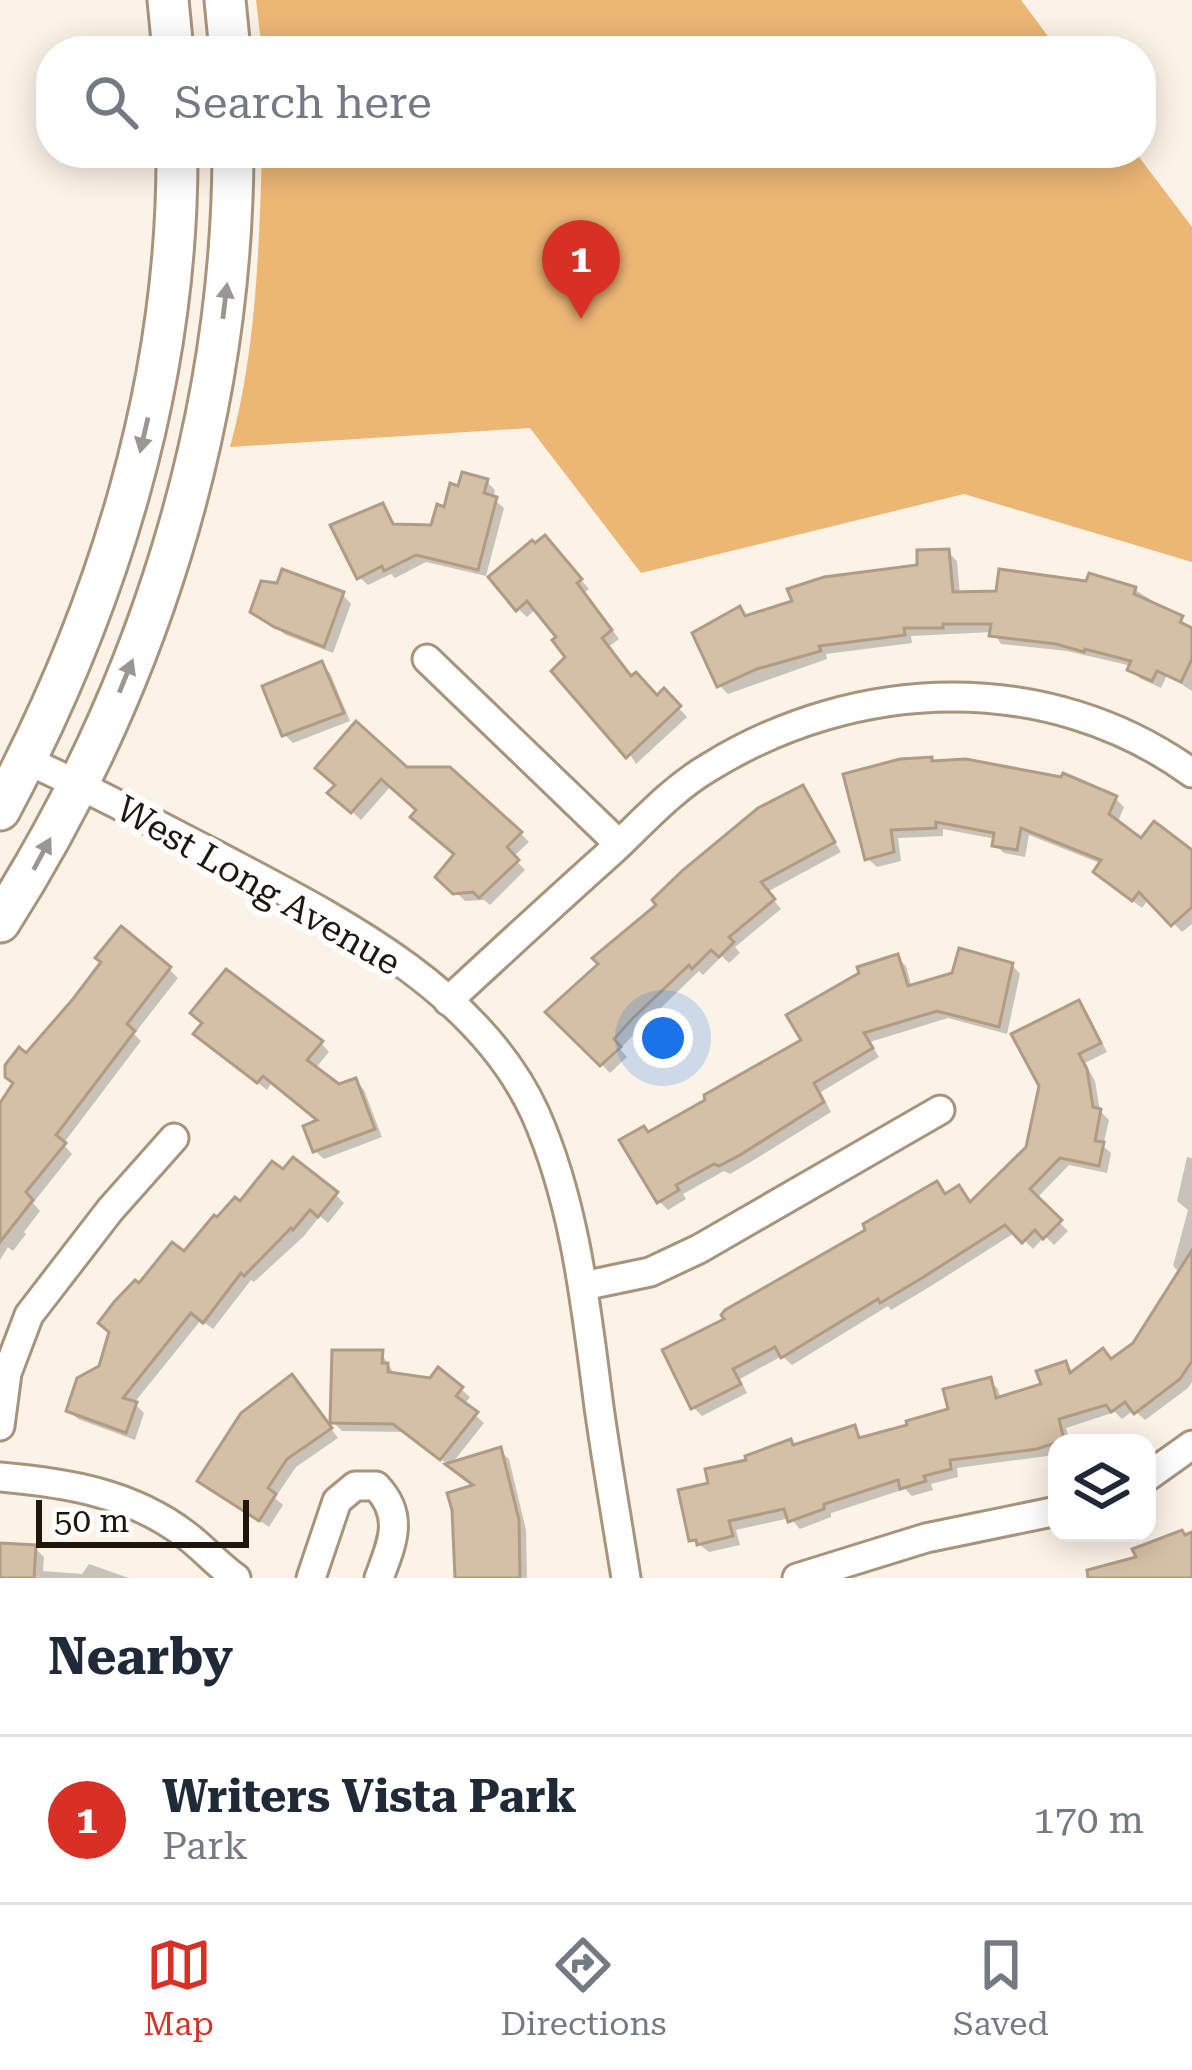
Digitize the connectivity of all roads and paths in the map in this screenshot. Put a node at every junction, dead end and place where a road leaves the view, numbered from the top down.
1 (168, 0) edge
2 (225, 0) edge
3 (172, 36) edge
4 (229, 36) edge
5 (176, 168) edge
6 (232, 168) edge
7 (427, 659) dead end
8 (26, 760) junction
9 (1192, 773) edge
10 (79, 783) junction
11 (0, 810) edge
12 (619, 844) junction
13 (0, 922) edge
14 (448, 1000) junction
15 (940, 1110) dead end
16 (174, 1138) dead end
17 (583, 1286) junction
18 (0, 1426) edge
19 (1192, 1445) edge
20 (1156, 1471) edge
21 (0, 1477) edge
22 (1048, 1513) edge
23 (236, 1578) edge
24 (310, 1578) edge
25 (380, 1578) edge
26 (626, 1578) edge
27 (797, 1578) edge

1 - 3 main road
2 - 4 main road
5 -> 8 main road
10 -> 6 main road
7 - 12 street
8 - 10 street, West Long Avenue
8 - 11 main road
9 - 12 street
13 -> 10 main road
10 - 14 street, West Long Avenue
12 - 14 street
14 - 17 street, West Long Avenue
15 - 17 street
16 - 18 street
17 - 26 street, West Long Avenue
19 - 20 street
21 - 23 street
22 - 27 street
24 - 25 street

